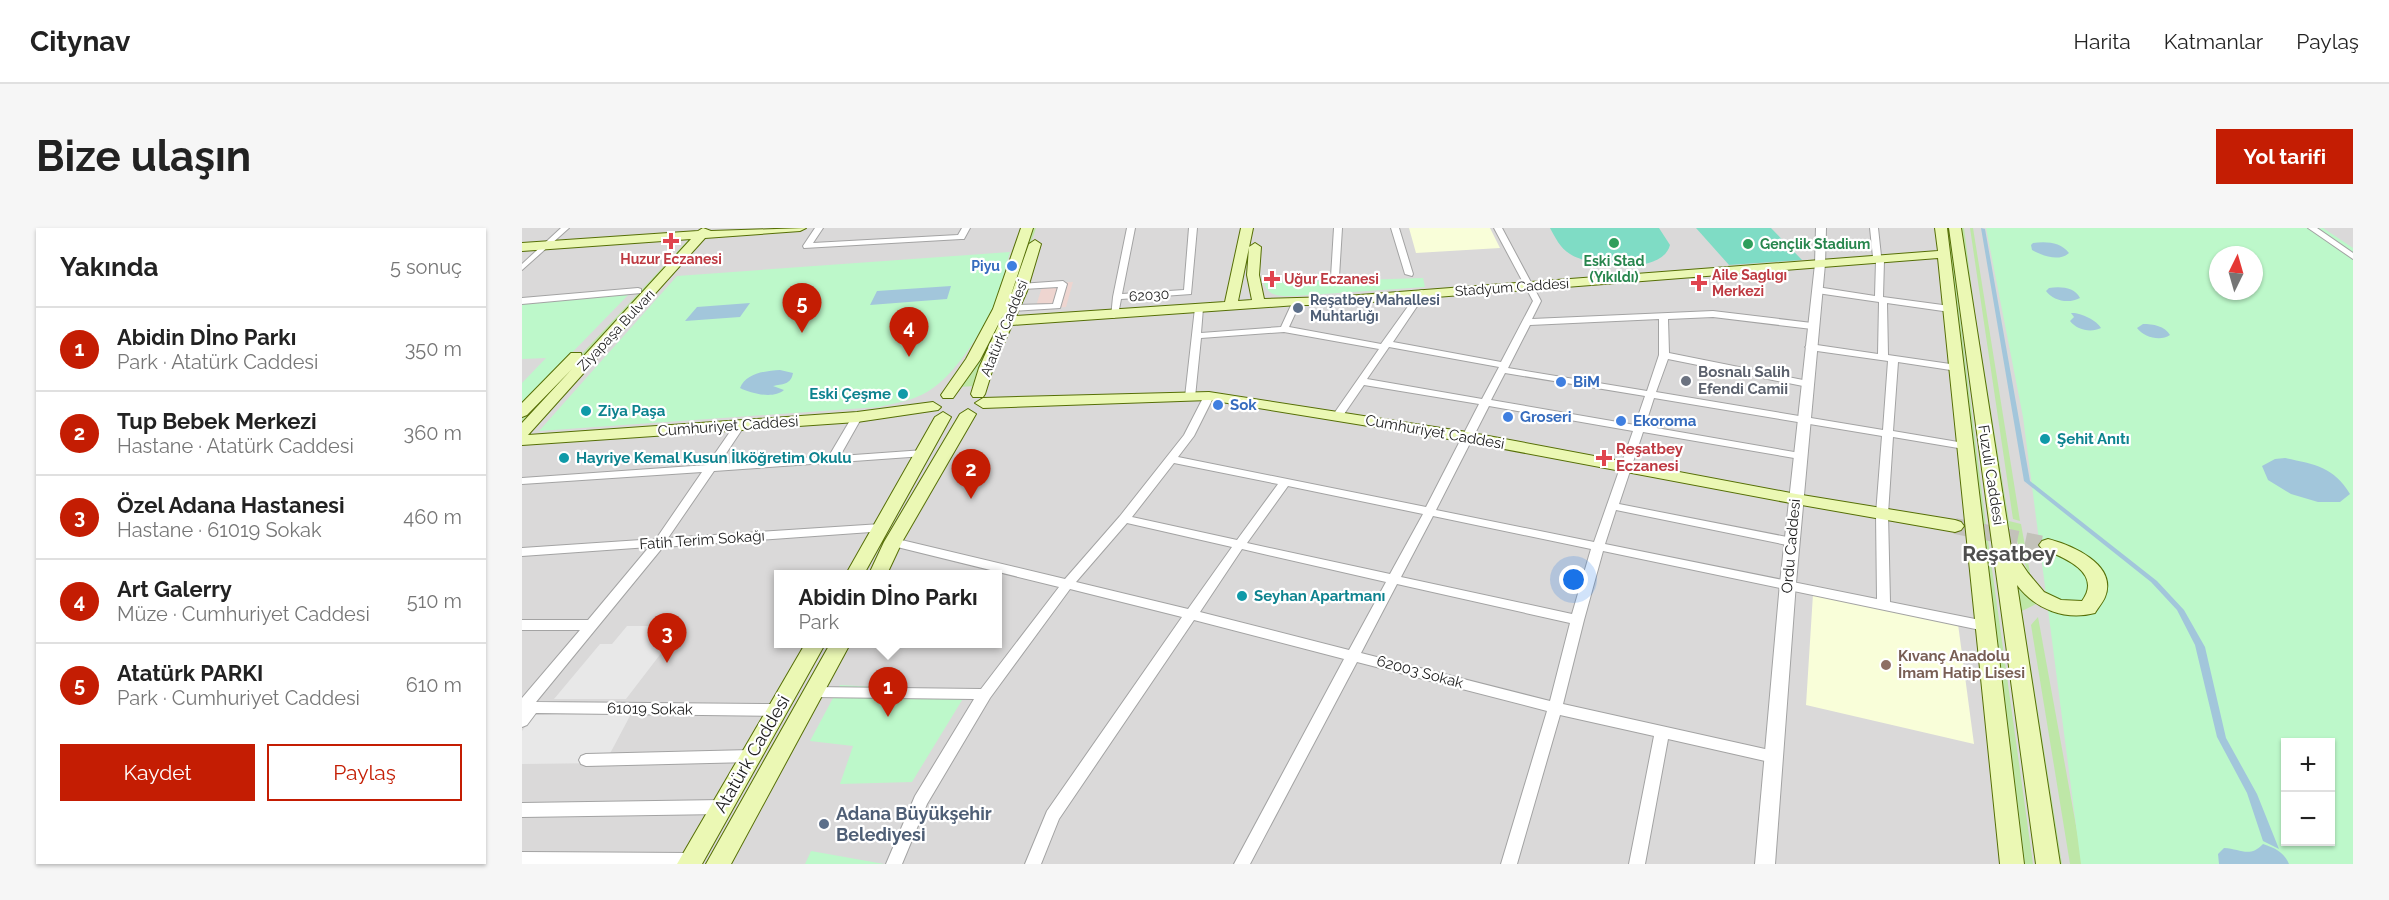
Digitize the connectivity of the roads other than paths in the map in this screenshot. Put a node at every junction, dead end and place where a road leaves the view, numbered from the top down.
1 (566, 228) edge
2 (762, 228) edge
3 (790, 228) edge
4 (800, 228) edge
5 (819, 228) edge
6 (966, 228) edge
7 (1028, 228) edge
8 (1040, 228) edge
9 (1131, 228) edge
10 (1193, 228) edge
11 (1247, 228) edge
12 (1259, 228) edge
13 (1338, 228) edge
14 (1395, 228) edge
15 (1498, 228) edge
16 (1821, 228) edge
17 (1874, 228) edge
18 (1941, 228) edge
19 (1955, 228) edge
20 (2312, 228) edge
21 (699, 232) edge
22 (547, 244) junction
23 (522, 245) edge
24 (1944, 254) junction
25 (2353, 257) edge
26 (1880, 260) junction
27 (1820, 264) junction
28 (522, 268) edge
29 (1409, 274) dead end
30 (1335, 277) dead end
31 (1023, 286) junction
32 (1527, 286) junction
33 (1236, 287) junction
34 (1817, 290) junction
35 (638, 291) junction
36 (1422, 293) junction
37 (1117, 297) junction
38 (1257, 297) junction
39 (522, 300) edge
40 (1881, 300) junction
41 (1296, 303) junction
42 (1231, 306) junction
43 (1950, 309) junction
44 (1182, 310) junction
45 (1198, 311) junction
46 (1114, 315) junction
47 (1663, 315) junction
48 (1009, 319) junction
49 (1526, 322) junction
50 (1812, 326) junction
51 (1284, 329) junction
52 (1196, 336) junction
53 (1385, 346) junction
54 (1810, 346) junction
55 (1664, 355) junction
56 (1888, 359) junction
57 (1504, 367) junction
58 (1957, 368) junction
59 (1360, 381) junction
60 (1808, 384) junction
61 (948, 395) junction
62 (1651, 395) junction
63 (1209, 396) junction
64 (1190, 397) junction
65 (981, 398) junction
66 (1487, 402) junction
67 (522, 412) edge
68 (938, 412) junction
69 (968, 414) junction
70 (1338, 415) junction
71 (857, 417) junction
72 (1804, 421) junction
73 (740, 425) junction
74 (1638, 428) junction
75 (522, 432) edge
76 (1886, 433) junction
77 (1467, 437) junction
78 (522, 440) edge
79 (1964, 446) junction
80 (924, 453) junction
81 (1800, 456) junction
82 (833, 458) junction
83 (1172, 459) junction
84 (1625, 466) junction
85 (710, 468) junction
86 (522, 481) edge
87 (1285, 482) junction
88 (1796, 499) junction
89 (1612, 506) junction
90 (1430, 512) junction
91 (1887, 514) junction
92 (1124, 519) junction
93 (1955, 526) tunnel mouth
94 (881, 528) junction
95 (1975, 538) junction
96 (893, 542) junction
97 (1792, 542) junction
98 (659, 543) junction
99 (1240, 544) junction
100 (2002, 544) junction
101 (2048, 545) tunnel mouth
102 (1598, 547) junction
103 (522, 552) edge
104 (857, 570) edge
105 (880, 570) edge
106 (1394, 577) junction
107 (1066, 586) junction
108 (1787, 586) junction
109 (1884, 606) junction
110 (1190, 615) junction
111 (1577, 620) junction
112 (522, 625) edge
113 (589, 626) junction
114 (1985, 626) junction
115 (813, 648) edge
116 (838, 648) edge
117 (1353, 655) junction
118 (813, 692) junction
119 (985, 694) junction
120 (1556, 708) junction
121 (525, 710) edge
122 (777, 710) junction
123 (1662, 732) junction
124 (751, 756) junction
125 (1774, 757) junction
126 (586, 760) dead end
127 (722, 807) junction
128 (522, 810) edge
129 (522, 859) edge
130 (690, 862) edge
131 (718, 864) edge
132 (894, 864) edge
133 (1033, 864) edge
134 (1242, 864) edge
135 (1509, 864) edge
136 (1637, 864) edge
137 (1765, 864) edge
138 (2012, 864) edge
139 (2048, 864) edge

1 - 22 street
2 - 21 main road
3 - 4 main road
3 - 21 main road
5 - 6 street
7 - 61 main road, Atatürk Caddesi
8 - 31 main road, Atatürk Caddesi
9 - 37 street
10 - 37 street, 62030
11 - 33 main road
12 - 38 main road
13 - 30 street
14 - 29 street
15 - 32 street
16 - 27 street, Ordu Caddesi
17 - 26 street
18 - 24 main road, Fuzuli Caddesi
19 - 100 main road, Fuzuli Caddesi
20 - 25 street
21 - 22 main road
21 - 35 main road, Ziyapaşa Bulvarı
21 - 75 main road, Ziyapaşa Bulvarı
22 - 23 main road
22 - 28 street
24 - 26 main road, Stadyum Caddesi
24 - 43 main road, Fuzuli Caddesi
26 - 27 main road, Stadyum Caddesi
26 - 40 street
27 - 32 main road, Stadyum Caddesi
27 - 34 street, Ordu Caddesi
31 - 48 main road, Atatürk Caddesi
31 - 48 street
32 - 36 main road, Stadyum Caddesi
32 - 49 street
33 - 42 main road
33 - 44 main road
34 - 40 street
34 - 50 street, Ordu Caddesi
35 - 39 street
35 - 67 main road, Ziyapaşa Bulvarı
36 - 41 main road, Stadyum Caddesi
36 - 53 street
37 - 46 street
38 - 41 main road
38 - 42 main road
40 - 43 street
40 - 56 street
41 - 45 main road
41 - 51 street
42 - 45 main road
43 - 58 main road, Fuzuli Caddesi
44 - 45 main road
44 - 46 main road
45 - 48 main road
45 - 52 street
46 - 48 main road
47 - 49 street
47 - 50 street
47 - 55 street
48 - 65 main road, Atatürk Caddesi
49 - 57 street
50 - 54 street, Ordu Caddesi
51 - 52 street
51 - 53 street
52 - 64 street
53 - 57 street
53 - 59 street
54 - 56 street
54 - 60 street, Ordu Caddesi
55 - 60 street
55 - 62 street
56 - 58 street
56 - 76 street
57 - 62 street
57 - 66 street
58 - 79 main road, Fuzuli Caddesi
59 - 66 street
59 - 70 street
60 - 72 street, Ordu Caddesi
61 - 65 main road, Cumhuriyet Caddesi
61 - 68 main road, Atatürk Caddesi
62 - 72 street
62 - 74 street
63 - 64 main road, Cumhuriyet Caddesi
63 - 70 main road, Cumhuriyet Caddesi
63 - 83 street
64 - 65 main road, Cumhuriyet Caddesi
65 - 69 main road
66 - 74 street
66 - 77 street
68 - 69 main road, Cumhuriyet Caddesi
68 - 71 main road, Cumhuriyet Caddesi
68 - 80 main road
69 - 96 main road
70 - 77 main road, Cumhuriyet Caddesi
71 - 73 main road, Cumhuriyet Caddesi
71 - 82 street
72 - 76 street
72 - 81 street, Ordu Caddesi
73 - 78 main road, Cumhuriyet Caddesi
73 - 85 street
74 - 81 street
74 - 84 street
76 - 79 street
76 - 91 street
77 - 84 main road, Cumhuriyet Caddesi
77 - 90 street
79 - 95 main road, Fuzuli Caddesi
80 - 82 street
80 - 94 main road
81 - 88 street, Ordu Caddesi
82 - 85 street
83 - 87 street
83 - 92 street
84 - 88 main road, Cumhuriyet Caddesi
84 - 89 street
85 - 86 street
85 - 98 street
87 - 90 street
87 - 99 street
88 - 91 main road, Cumhuriyet Caddesi
88 - 97 street, Ordu Caddesi
89 - 97 street
89 - 102 street
90 - 102 street
90 - 106 street
91 - 93 main road
91 - 95 main road
91 - 109 street
92 - 99 street
92 - 107 street
94 - 98 street, Fatih Terim Sokağı
94 - 104 main road
95 - 114 main road, Fuzuli Caddesi
96 - 105 main road
96 - 107 street, 62003 Sokak
97 - 108 street, Ordu Caddesi
98 - 103 street, Fatih Terim Sokağı
98 - 113 street
99 - 106 street
99 - 110 street
100 - 101 main road
100 - 139 main road, Fuzuli Caddesi
102 - 108 street
102 - 111 street
106 - 111 street
106 - 117 street
107 - 110 street, 62003 Sokak
107 - 119 street
108 - 109 street
108 - 125 street, Ordu Caddesi
109 - 114 street
110 - 117 street, 62003 Sokak
110 - 133 street
111 - 120 street
112 - 113 street
113 - 121 street
114 - 138 main road, Fuzuli Caddesi
115 - 122 main road, Atatürk Caddesi
116 - 118 main road, Atatürk Caddesi
117 - 120 street, 62003 Sokak
117 - 134 street
118 - 119 street
118 - 131 main road, Atatürk Caddesi
119 - 132 street
120 - 123 street, 62003 Sokak
120 - 135 street
121 - 122 street, 61019 Sokak
122 - 124 main road, Atatürk Caddesi
123 - 125 street, 62003 Sokak
123 - 136 street
124 - 126 street
124 - 127 main road, Atatürk Caddesi
125 - 137 street, Ordu Caddesi
127 - 128 street
127 - 130 main road, Atatürk Caddesi
129 - 130 street

